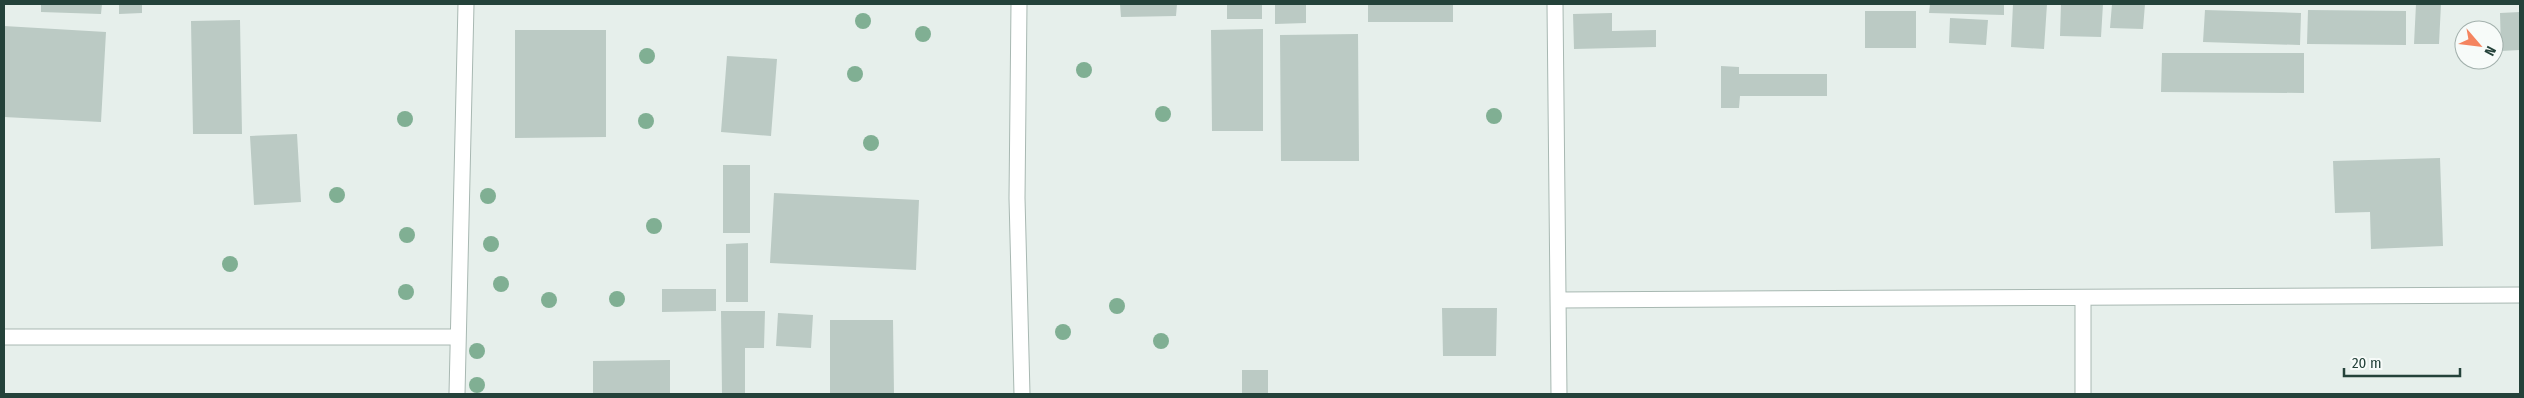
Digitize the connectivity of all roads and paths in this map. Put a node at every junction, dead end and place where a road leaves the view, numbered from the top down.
1 (466, 4) edge
2 (1019, 4) edge
3 (1555, 4) edge
4 (2520, 295) edge
5 (2083, 298) junction
6 (1559, 300) junction
7 (4, 337) edge
8 (457, 337) junction
9 (457, 394) edge
10 (1022, 394) edge
11 (1559, 394) edge
12 (2083, 394) edge

1 - 8 street
2 - 10 street
3 - 6 street
4 - 5 street
5 - 6 street
5 - 12 street
6 - 11 street
7 - 8 street
8 - 9 street

